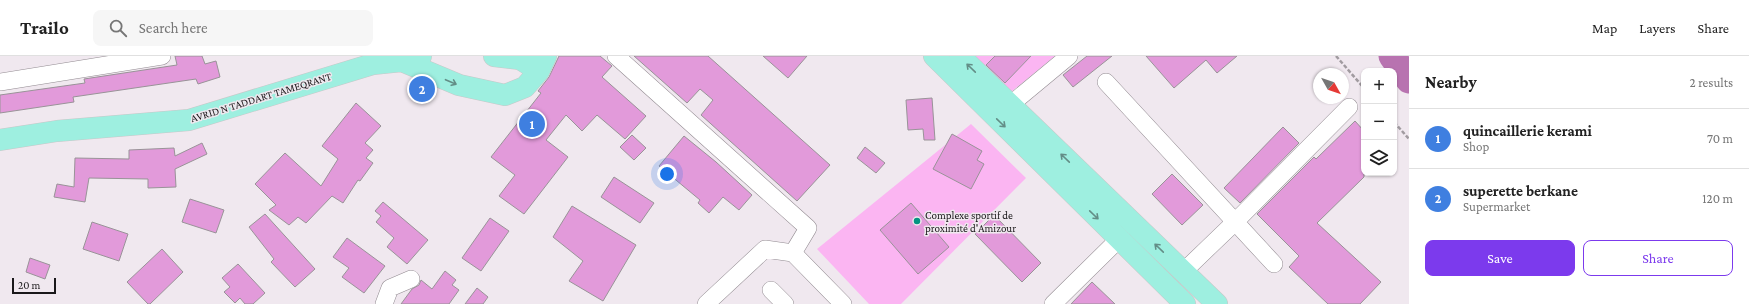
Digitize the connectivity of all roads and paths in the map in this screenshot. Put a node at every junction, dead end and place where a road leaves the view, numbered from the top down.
1 (162, 56) edge
2 (494, 56) edge
3 (616, 56) edge
4 (934, 56) edge
5 (960, 56) edge
6 (1069, 56) edge
7 (1336, 56) edge
8 (412, 59) edge
9 (543, 63) edge
10 (0, 82) edge
11 (1106, 82) dead end
12 (1361, 85) edge
13 (997, 102) junction
14 (1349, 107) dead end
15 (1397, 125) edge
16 (1409, 139) edge
17 (0, 140) edge
18 (1235, 222) junction
19 (1119, 239) junction
20 (793, 252) junction
21 (1274, 264) dead end
22 (1184, 271) junction
23 (411, 279) dead end
24 (771, 290) dead end
25 (838, 302) edge
26 (384, 304) edge
27 (706, 304) edge
28 (785, 304) edge
29 (1053, 304) edge
30 (1185, 304) edge
31 (1217, 304) edge

1 - 10 street
2 - 9 main road
3 - 20 street
4 - 13 main road
13 -> 5 main road
6 - 13 street
7 - 12 path
8 -> 9 main road
8 - 17 main road, AVRID N TADDART TAMEQRANT
11 - 18 street
13 -> 19 main road
22 -> 13 main road
14 - 18 street
15 - 16 path
18 - 21 street
18 - 22 street
19 - 29 street
19 - 30 main road
20 - 25 street
20 - 27 street
22 - 31 main road
23 - 26 street
24 - 28 street

